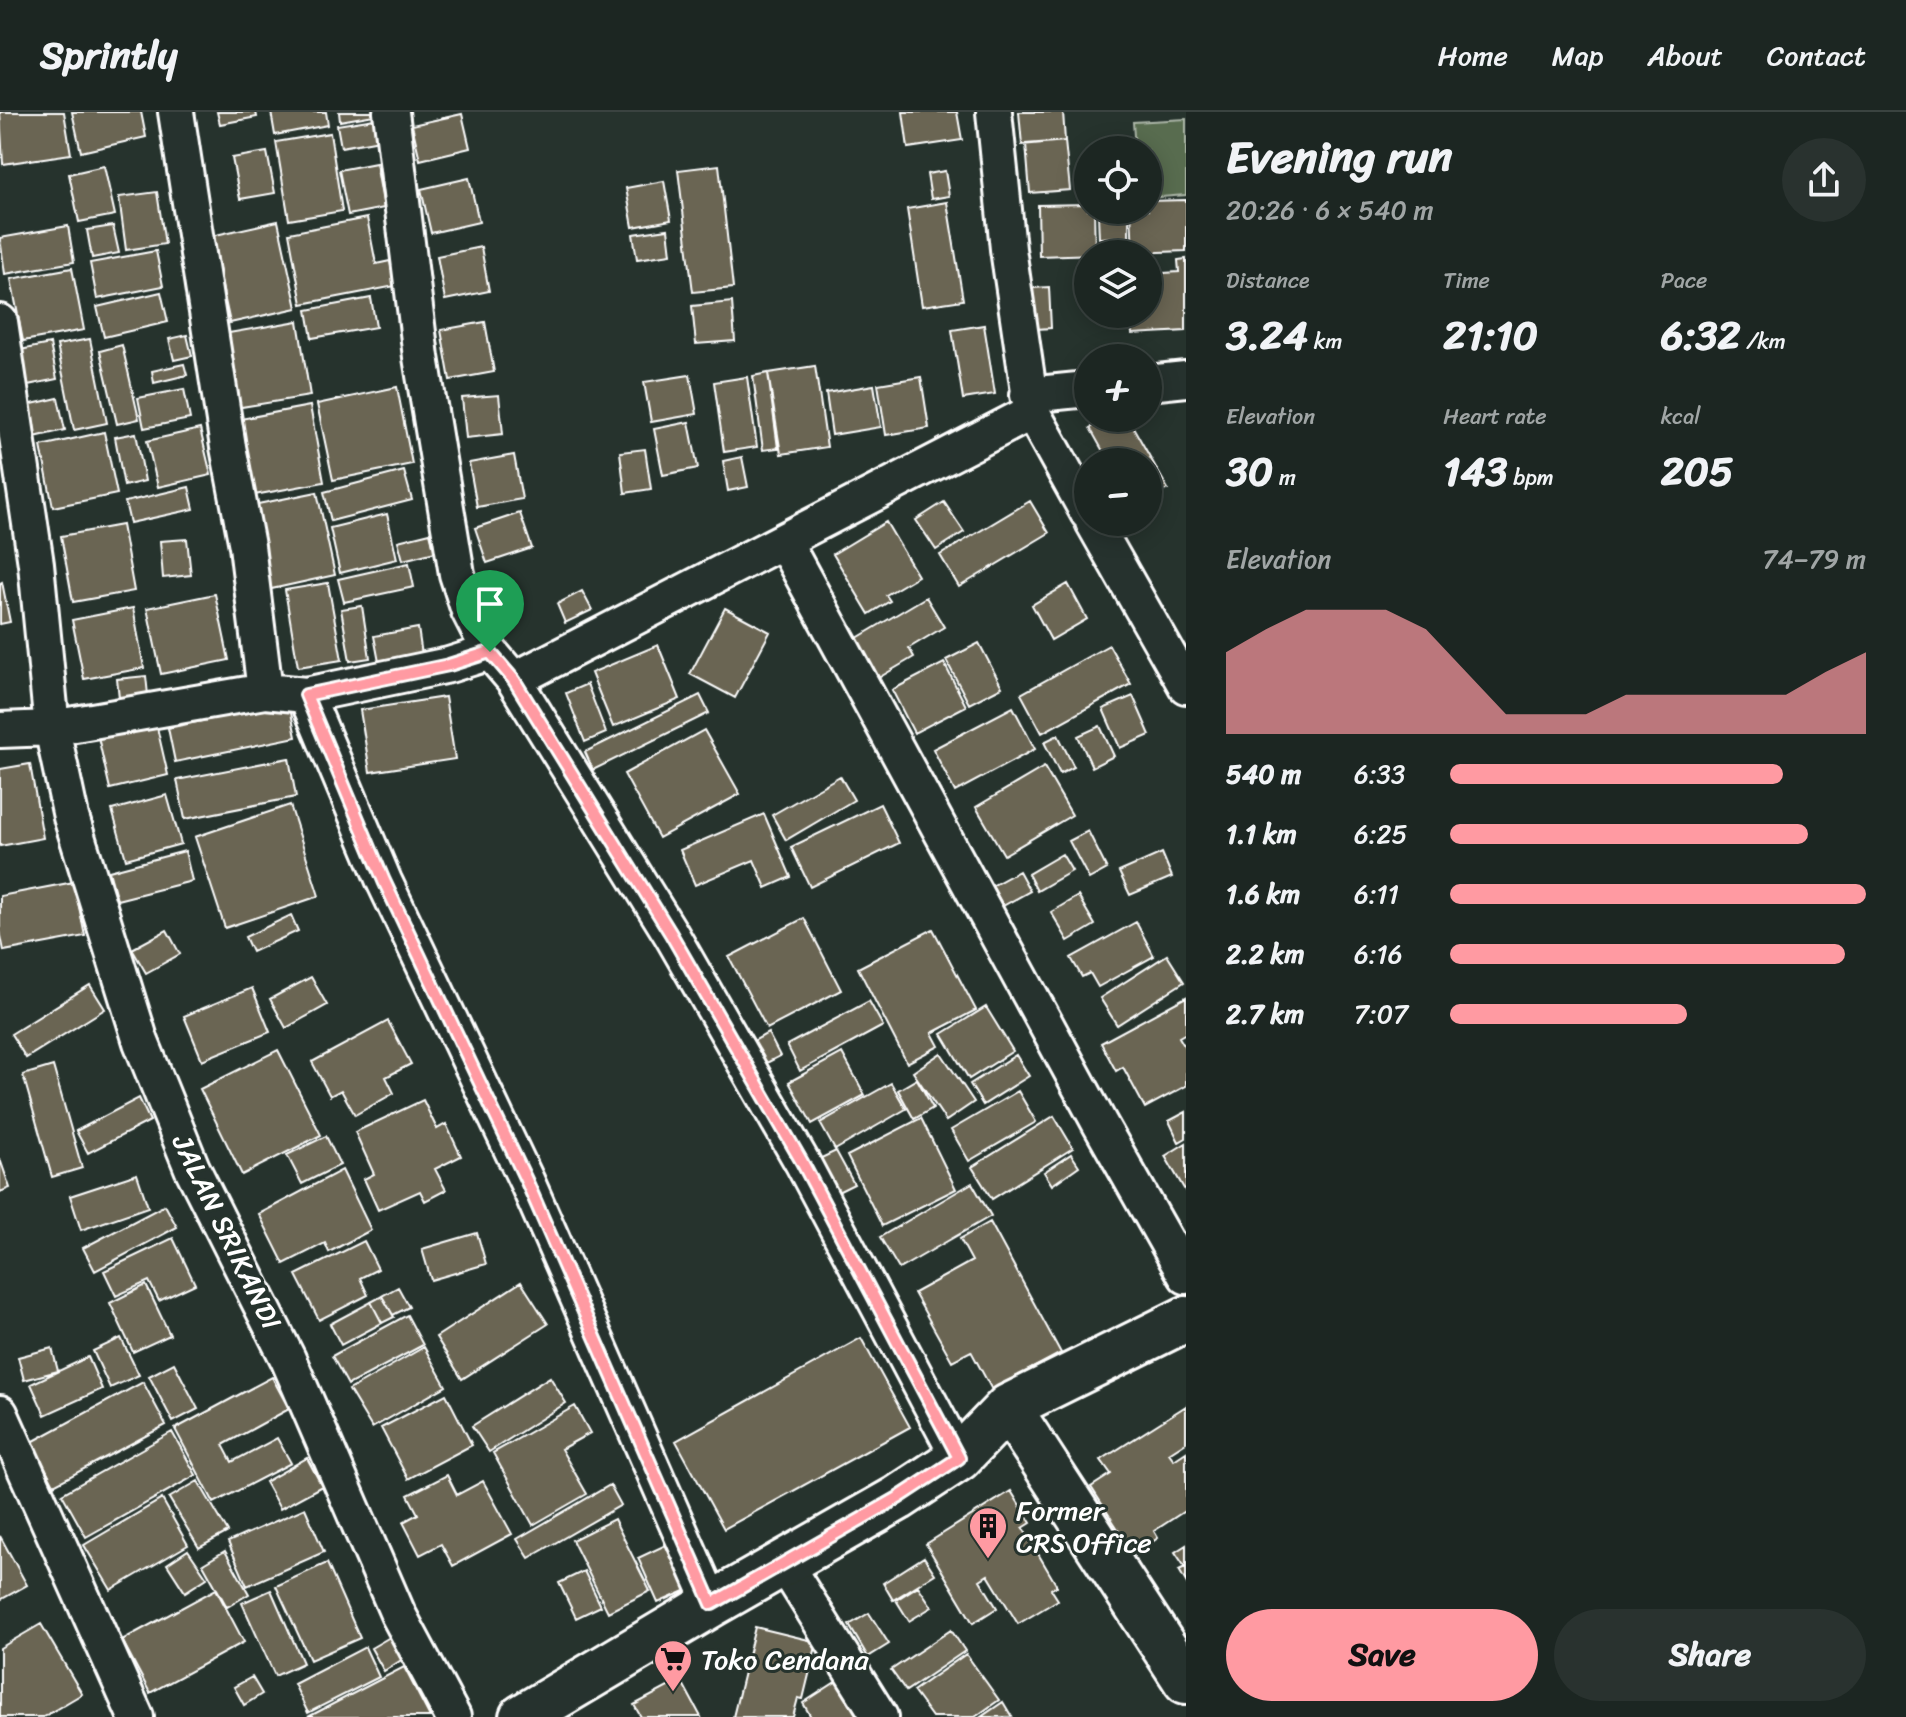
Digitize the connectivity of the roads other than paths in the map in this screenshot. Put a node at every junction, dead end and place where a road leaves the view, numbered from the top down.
1 (176, 112) edge
2 (391, 112) edge
3 (994, 112) edge
4 (0, 322) edge
5 (1186, 379) edge
6 (1162, 382) edge
7 (1074, 393) edge
8 (1030, 404) junction
9 (1074, 487) edge
10 (1101, 536) edge
11 (784, 542) junction
12 (490, 652) junction
13 (514, 680) junction
14 (1186, 686) edge
15 (265, 691) junction
16 (306, 695) junction
17 (52, 728) junction
18 (0, 730) edge
19 (1186, 1276) edge
20 (1186, 1319) edge
21 (1008, 1407) junction
22 (0, 1413) edge
23 (959, 1458) junction
24 (784, 1563) junction
25 (712, 1604) junction
26 (1186, 1681) edge
27 (136, 1717) edge
28 (453, 1717) edge
29 (522, 1717) edge
30 (880, 1717) edge

1 - 15 street
2 - 12 street
3 - 8 street
4 - 17 street, JALAN SRIKANDI
5 - 6 street
7 - 8 street
8 - 9 street
8 - 11 street
10 - 14 street
11 - 13 street
11 - 19 street
12 - 13 street
12 - 16 street
13 - 23 street
15 - 16 street
15 - 17 street
16 - 25 street
17 - 18 street
17 - 28 street, JALAN SRIKANDI
20 - 21 main road
21 - 23 main road
21 - 26 main road
22 - 27 street
23 - 24 main road
24 - 25 main road
24 - 30 street
25 - 29 main road

